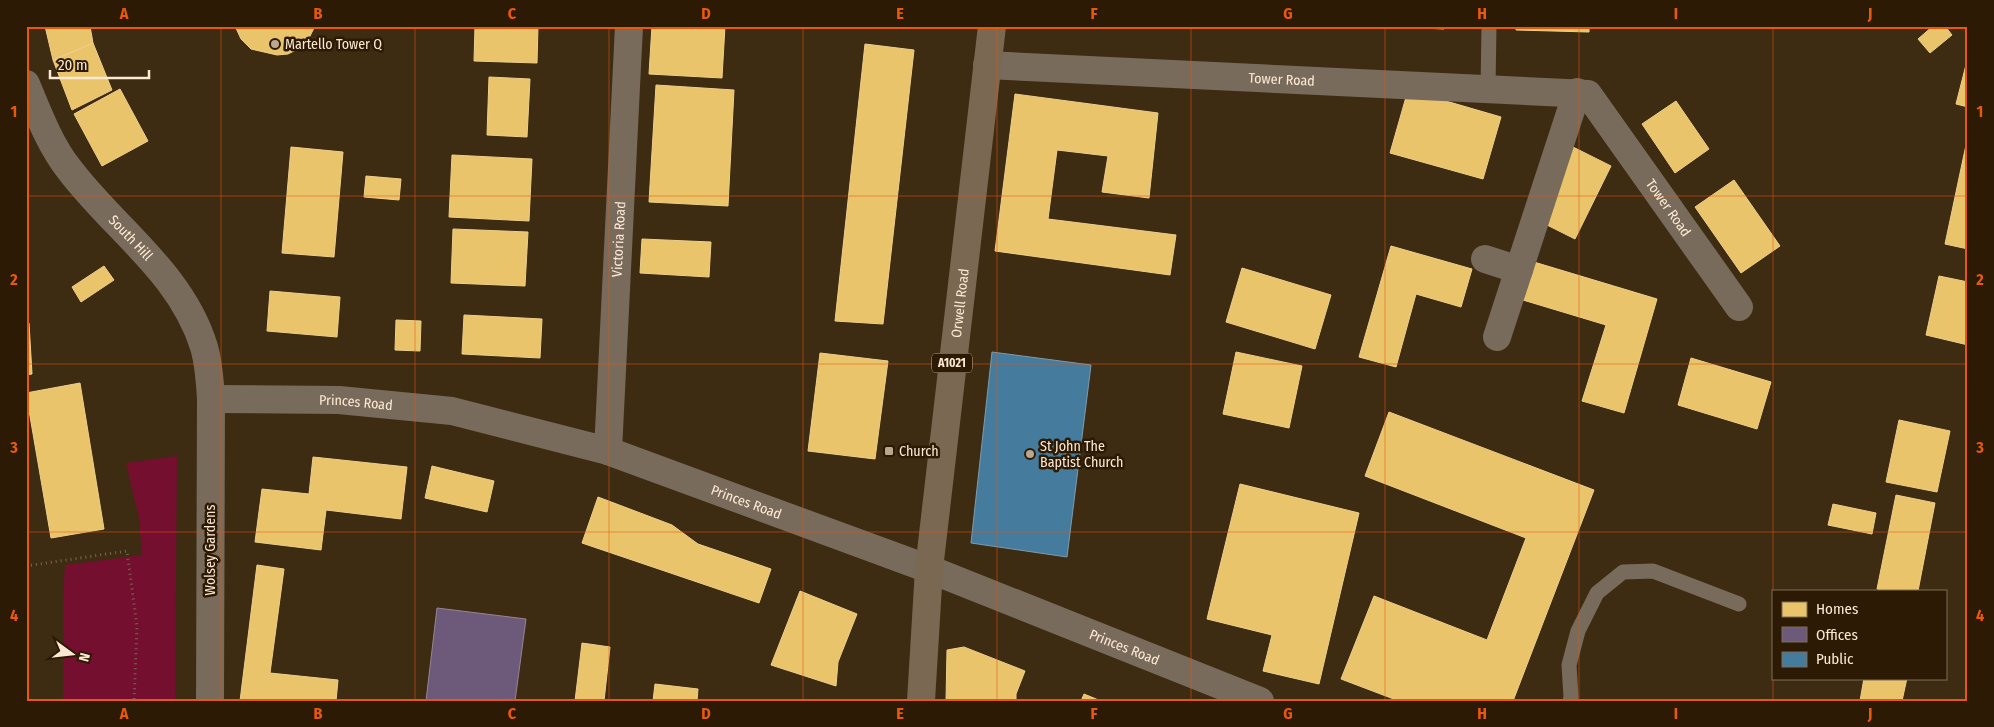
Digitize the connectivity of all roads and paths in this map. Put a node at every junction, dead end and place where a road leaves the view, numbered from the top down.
1 (629, 26) edge
2 (992, 26) edge
3 (1489, 26) edge
4 (987, 65) junction
5 (26, 84) edge
6 (1488, 88) junction
7 (1577, 92) junction
8 (1485, 258) dead end
9 (1519, 270) junction
10 (1739, 307) dead end
11 (1497, 338) dead end
12 (210, 400) junction
13 (608, 451) junction
14 (26, 566) edge
15 (929, 568) junction
16 (1739, 604) dead end
17 (134, 701) edge
18 (210, 701) edge
19 (921, 701) edge
20 (1260, 701) edge
21 (1570, 701) edge

1 - 13 street, Victoria Road
2 - 4 main road, Orwell Road / A1021
3 - 6 lane
4 - 6 street, Tower Road
4 - 15 main road, Orwell Road / A1021
5 - 12 street, South Hill
6 - 7 street, Tower Road
7 - 9 street
7 - 10 street, Tower Road
8 - 9 street
9 - 11 street
12 - 13 street, Princes Road
12 - 18 street, Wolsey Gardens
13 - 15 street, Princes Road
14 - 17 path
15 - 19 main road, Orwell Road / A1021
15 - 20 street, Princes Road
16 - 21 lane

